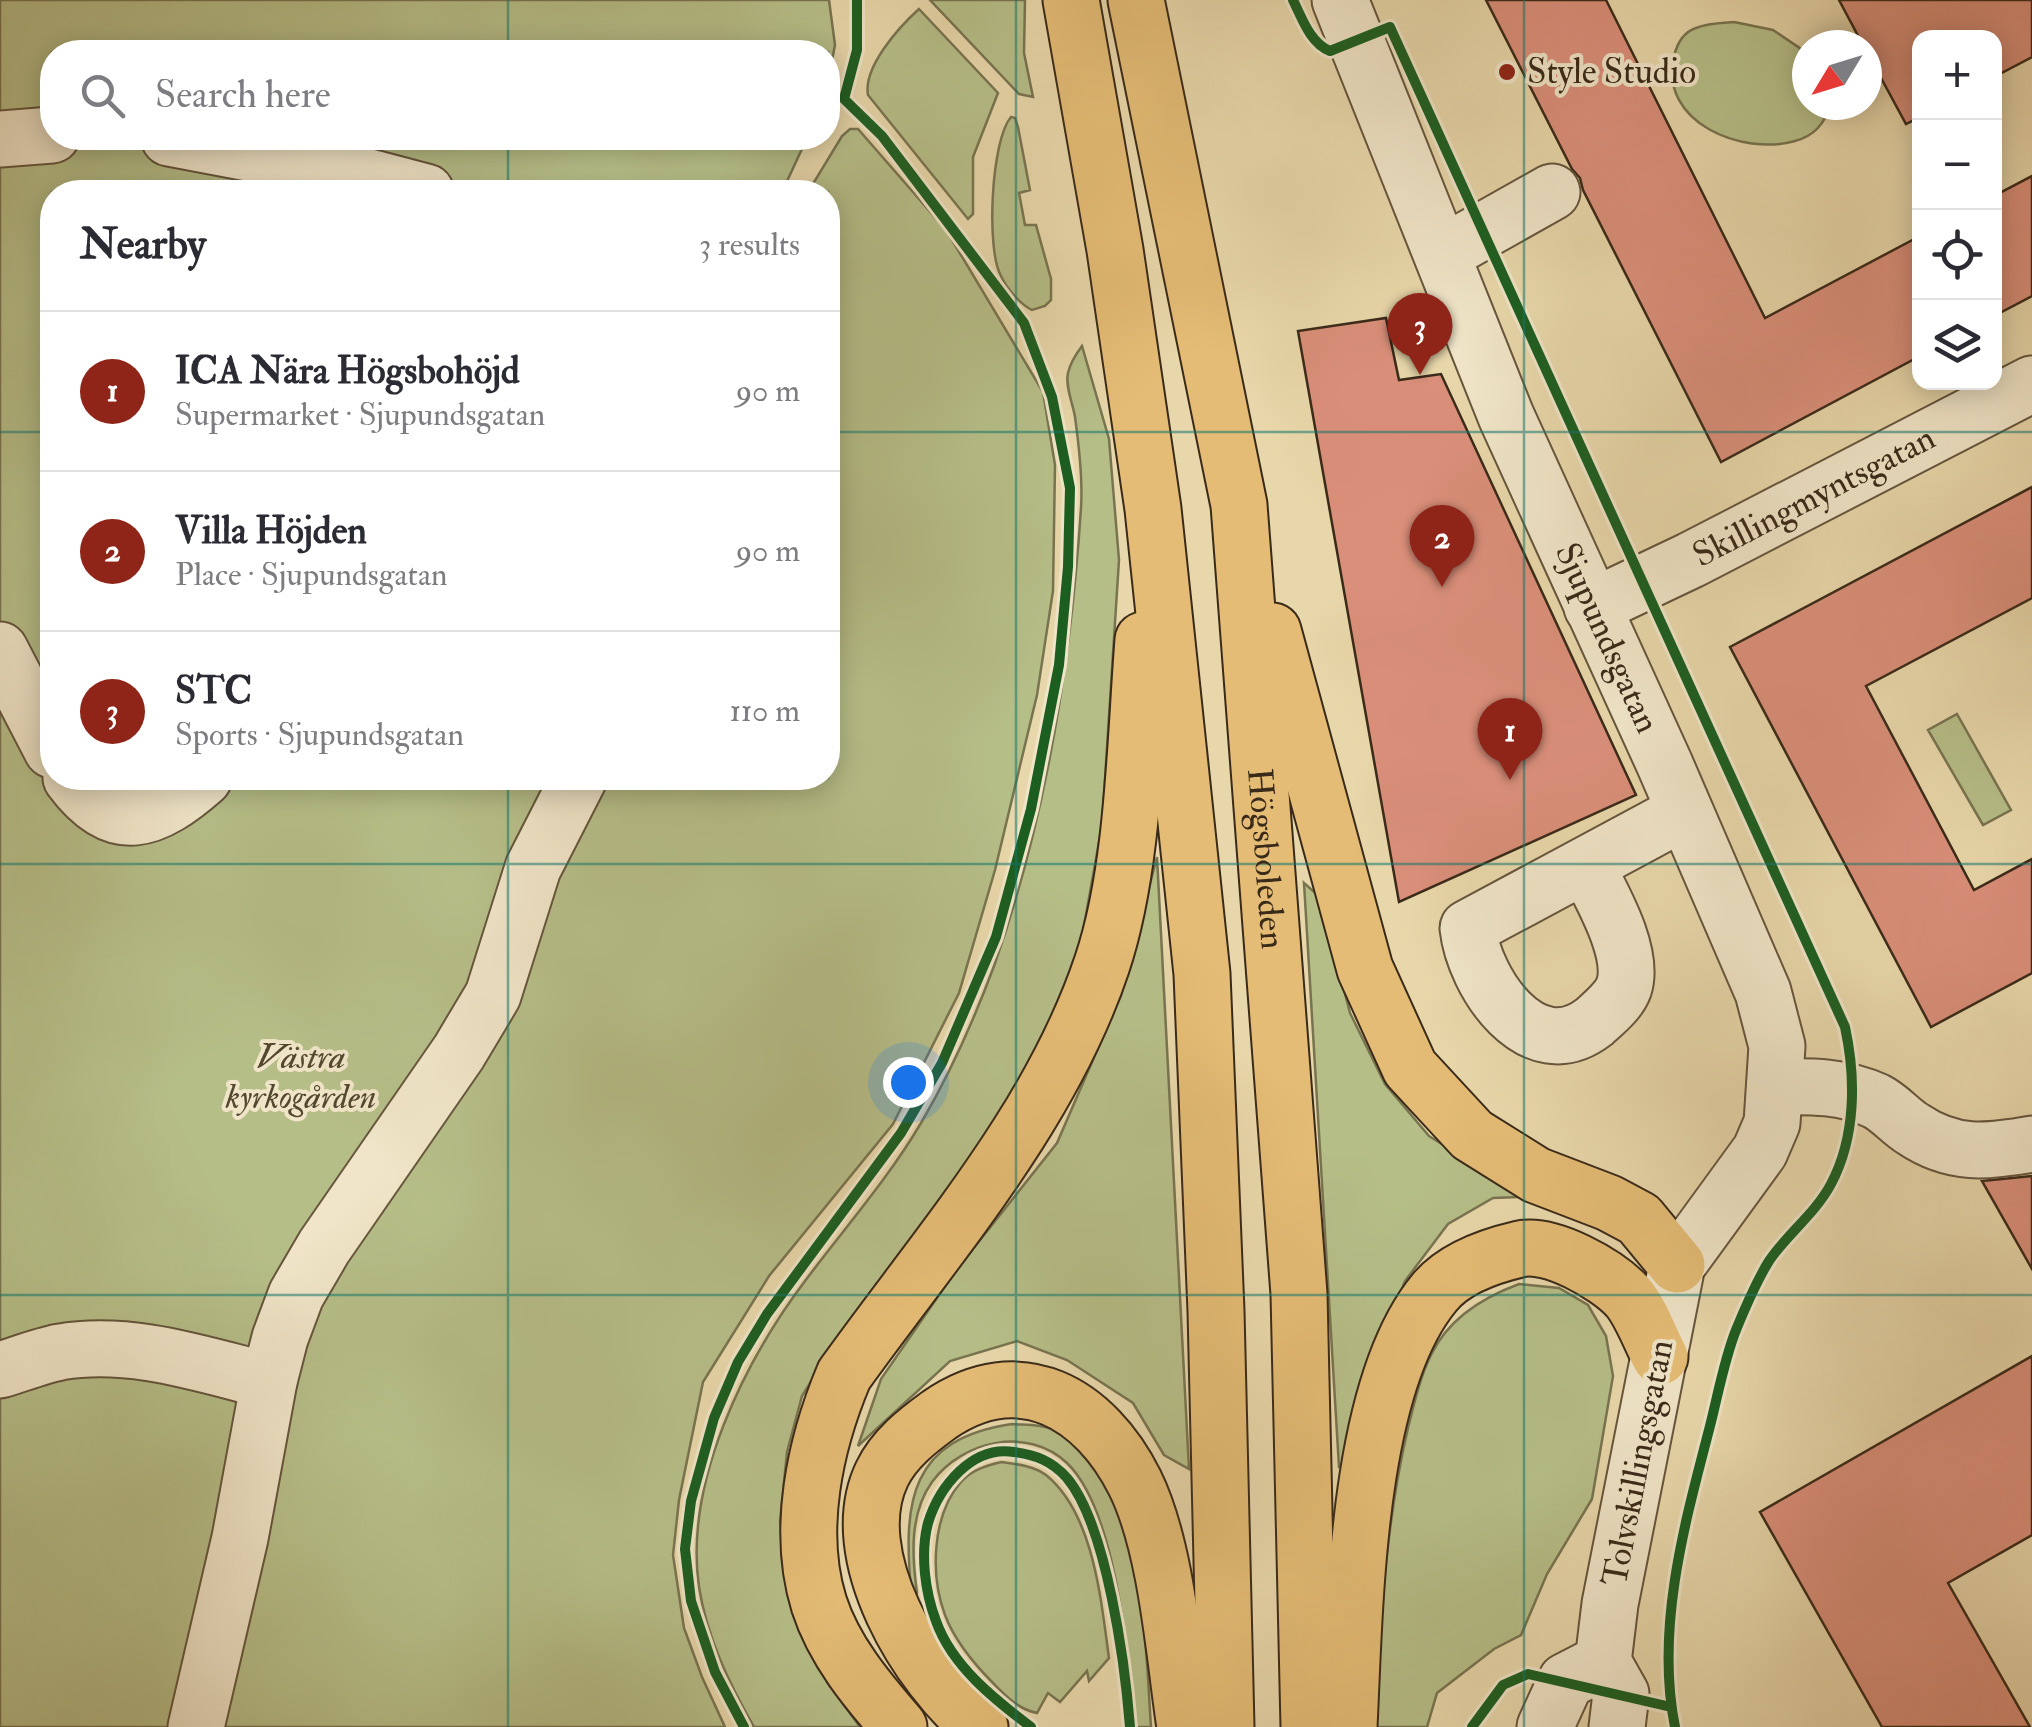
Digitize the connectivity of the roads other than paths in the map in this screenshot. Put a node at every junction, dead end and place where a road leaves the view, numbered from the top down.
1 (1071, 0) edge
2 (1136, 0) edge
3 (1340, 0) edge
4 (40, 137) edge
5 (0, 139) edge
6 (232, 150) edge
7 (381, 180) edge
8 (1552, 192) dead end
9 (1442, 254) junction
10 (2032, 384) edge
11 (1239, 505) junction
12 (1153, 509) junction
13 (1592, 607) junction
14 (0, 650) edge
15 (40, 727) edge
16 (80, 790) edge
17 (187, 790) edge
18 (573, 790) edge
19 (1684, 812) junction
20 (1586, 864) dead end
21 (1777, 1087) junction
22 (2032, 1144) edge
23 (1677, 1265) junction
24 (1660, 1357) junction
25 (0, 1370) edge
26 (269, 1381) junction
27 (1603, 1662) junction
28 (196, 1727) edge
29 (898, 1727) edge
30 (980, 1727) edge
31 (1185, 1727) edge
32 (1226, 1727) edge
33 (1309, 1727) edge
34 (1349, 1727) edge
35 (1545, 1727) edge
36 (1617, 1727) edge

1 - 12 main road, Högsboleden
2 - 11 main road, Högsboleden
3 - 9 street, Sjupundsgatan
4 - 5 street
6 - 7 street
8 - 9 street
9 - 13 street, Sjupundsgatan
10 - 13 street, Skillingmyntsgatan
11 - 23 main road
11 - 33 main road, Högsboleden
12 - 29 main road
12 - 32 main road, Högsboleden
13 - 19 street, Sjupundsgatan
14 - 15 street
16 - 17 street
18 - 26 street
19 - 20 street
19 - 21 street, Sjupundsgatan
21 - 22 street
21 - 23 street, Sjupundsgatan
23 - 24 street, Tolvskillingsgatan
24 - 27 street, Tolvskillingsgatan
24 - 34 main road
25 - 26 street
26 - 28 street
27 - 35 street
27 - 36 street, Tolvskillingsgatan
30 - 31 main road

